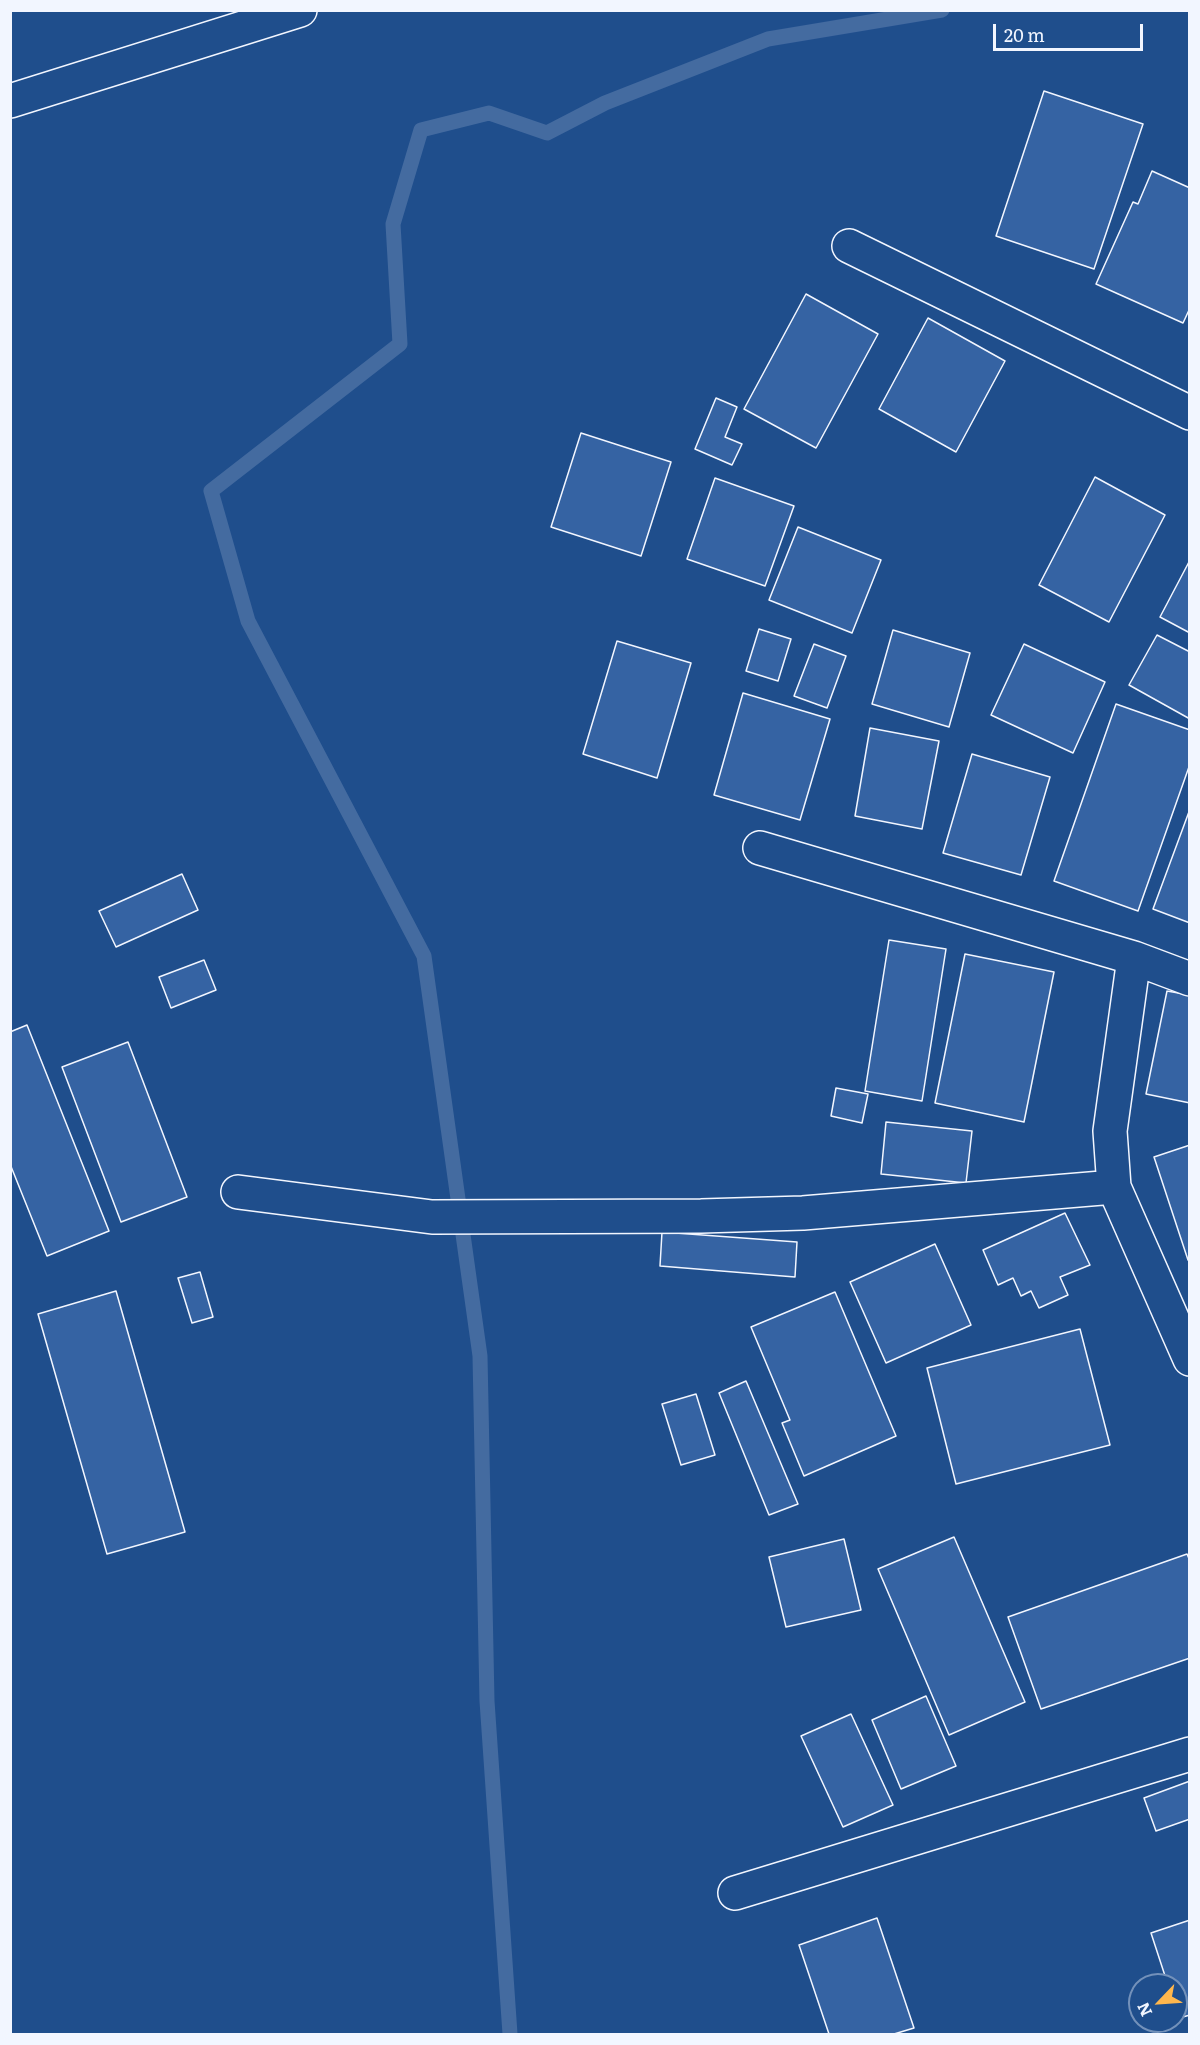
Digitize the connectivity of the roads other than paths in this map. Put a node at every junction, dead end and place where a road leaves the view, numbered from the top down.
1 (300, 10) edge
2 (10, 101) edge
3 (849, 246) dead end
4 (1190, 413) edge
5 (760, 848) dead end
6 (1134, 958) junction
7 (1190, 980) edge
8 (1114, 1187) junction
9 (238, 1192) dead end
10 (1190, 1359) edge
11 (1190, 1754) edge
12 (735, 1893) dead end

1 - 2 main road
3 - 4 main road
5 - 6 main road
6 - 7 main road
6 - 8 main road
8 - 9 main road
8 - 10 main road
11 - 12 main road

